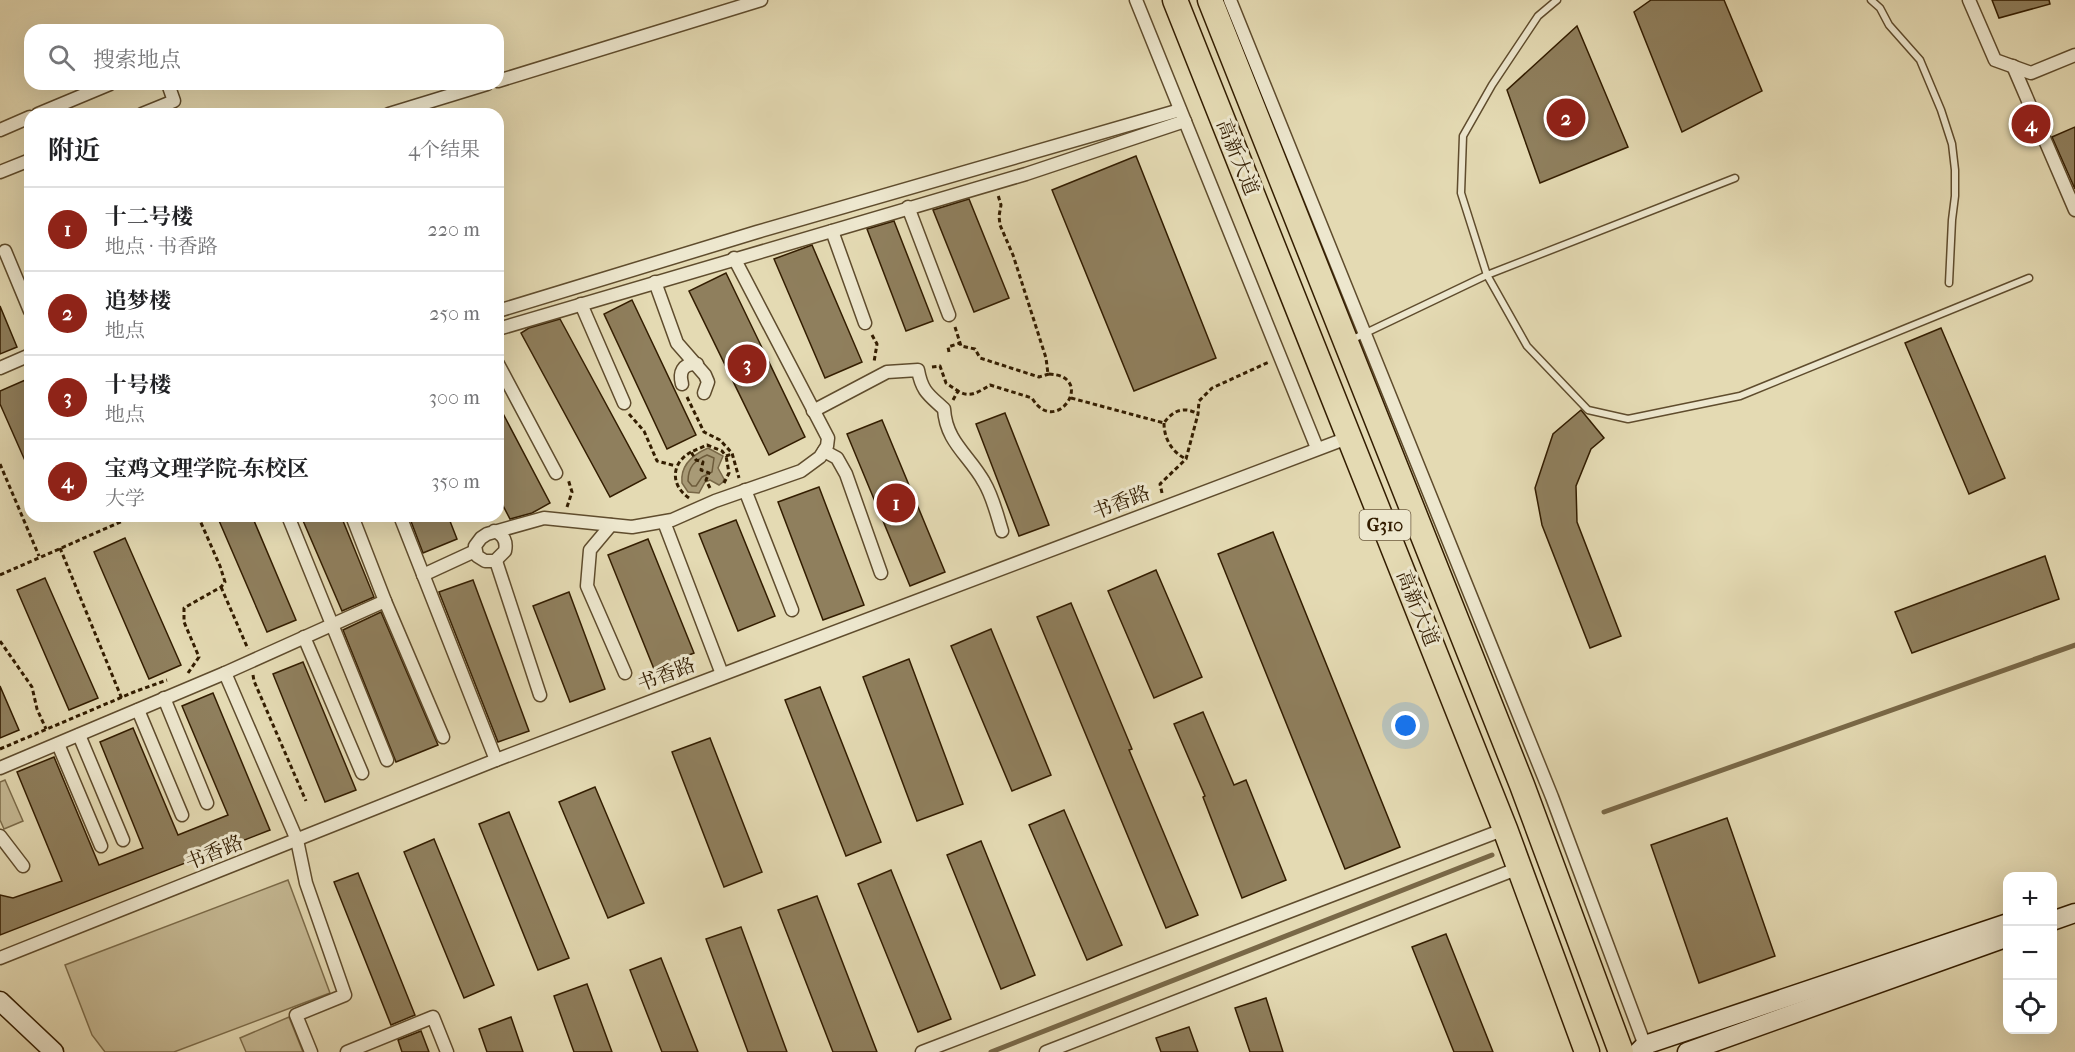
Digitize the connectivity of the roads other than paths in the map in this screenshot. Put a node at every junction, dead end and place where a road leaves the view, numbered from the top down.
1 (761, 0) edge
2 (1136, 0) edge
3 (1175, 0) edge
4 (1210, 0) edge
5 (1230, 0) edge
6 (1557, 0) edge
7 (1871, 0) edge
8 (1969, 0) edge
9 (2075, 55) edge
10 (2013, 66) junction
11 (504, 79) edge
12 (96, 90) edge
13 (170, 90) edge
14 (467, 90) edge
15 (52, 108) edge
16 (157, 108) edge
17 (409, 108) edge
18 (1183, 116) junction
19 (24, 120) edge
20 (0, 130) edge
21 (24, 162) edge
22 (0, 172) edge
23 (1735, 178) dead end
24 (908, 207) junction
25 (2075, 210) edge
26 (832, 231) junction
27 (5, 251) dead end
28 (734, 258) junction
29 (1487, 275) junction
30 (2029, 278) dead end
31 (655, 282) junction
32 (1949, 283) dead end
33 (24, 297) edge
34 (581, 304) junction
35 (504, 309) edge
36 (949, 315) road end
37 (865, 323) road end
38 (504, 327) edge
39 (1354, 338) junction
40 (24, 358) edge
41 (697, 364) junction
42 (0, 368) edge
43 (504, 375) edge
44 (683, 388) road end
45 (704, 393) dead end
46 (624, 403) road end
47 (813, 411) junction
48 (1350, 437) junction
49 (1317, 448) junction
50 (825, 451) junction
51 (556, 473) road end
52 (745, 490) junction
53 (290, 522) edge
54 (354, 522) edge
55 (402, 522) edge
56 (664, 522) junction
57 (611, 525) junction
58 (494, 531) junction
59 (1002, 531) dead end
60 (475, 551) junction
61 (496, 561) junction
62 (881, 573) dead end
63 (423, 575) junction
64 (385, 601) junction
65 (792, 610) dead end
66 (331, 625) junction
67 (304, 637) junction
68 (225, 673) junction
69 (625, 673) dead end
70 (722, 674) junction
71 (540, 695) dead end
72 (165, 698) junction
73 (133, 712) junction
74 (79, 735) junction
75 (443, 737) dead end
76 (54, 745) junction
77 (387, 760) dead end
78 (495, 760) junction
79 (0, 768) edge
80 (362, 773) dead end
81 (207, 803) dead end
82 (182, 815) dead end
83 (1505, 829) junction
84 (0, 836) edge
85 (123, 840) dead end
86 (297, 840) junction
87 (101, 846) dead end
88 (23, 866) dead end
89 (1519, 868) junction
90 (2075, 900) edge
91 (2057, 906) edge
92 (2075, 913) edge
93 (2057, 919) edge
94 (2003, 924) edge
95 (2003, 938) edge
96 (0, 958) edge
97 (0, 1001) edge
98 (1644, 1050) edge
99 (54, 1052) edge
100 (311, 1052) edge
101 (347, 1052) edge
102 (447, 1052) edge
103 (922, 1052) edge
104 (1046, 1052) edge
105 (1587, 1052) edge
106 (1621, 1052) edge
107 (1687, 1052) edge

1 - 11 street
2 - 18 street
3 - 48 highway, 高新大道 / G310
4 - 39 highway, 高新大道 / G310
5 - 39 street
6 - 29 lane
7 - 32 lane
8 - 10 street
9 - 10 street
10 - 25 street
12 - 15 street
13 - 16 street
14 - 17 street
18 - 24 street
18 - 35 street
18 - 49 street
19 - 20 street
21 - 22 street
23 - 29 lane
24 - 26 street
24 - 36 street
26 - 28 street
26 - 37 street
27 - 33 street
28 - 31 street
28 - 47 street
29 - 30 lane
29 - 39 lane
31 - 34 street
31 - 41 street
34 - 38 street
34 - 46 street
39 - 98 street
39 - 106 highway, 高新大道 / G310
40 - 42 street
41 - 44 street
41 - 45 street
43 - 51 street
47 - 50 street
47 - 59 street
48 - 49 street, 书香路
48 - 83 highway, 高新大道 / G310
49 - 70 street, 书香路
50 - 52 street
50 - 62 street
52 - 56 street
52 - 65 street
53 - 66 street
54 - 64 street
55 - 63 street
56 - 57 street
56 - 70 street
57 - 58 street
57 - 69 street
58 - 60 street
58 - 61 street
60 - 61 street
60 - 63 street
61 - 71 street
63 - 78 street
64 - 66 street
64 - 75 street
66 - 67 street
66 - 77 street
67 - 68 street
67 - 80 street
68 - 72 street
68 - 86 street
70 - 78 street, 书香路
72 - 73 street
72 - 81 street
73 - 74 street
73 - 82 street
74 - 76 street
74 - 85 street
76 - 79 street
76 - 87 street
78 - 86 street, 书香路
83 - 89 highway, 高新大道 / G310
83 - 103 street
84 - 88 street
86 - 96 street, 书香路
86 - 100 street
89 - 104 street
89 - 105 highway, 高新大道 / G310
90 - 91 main road
92 - 93 main road
94 - 98 main road
95 - 107 main road
97 - 99 main road
101 - 102 street

